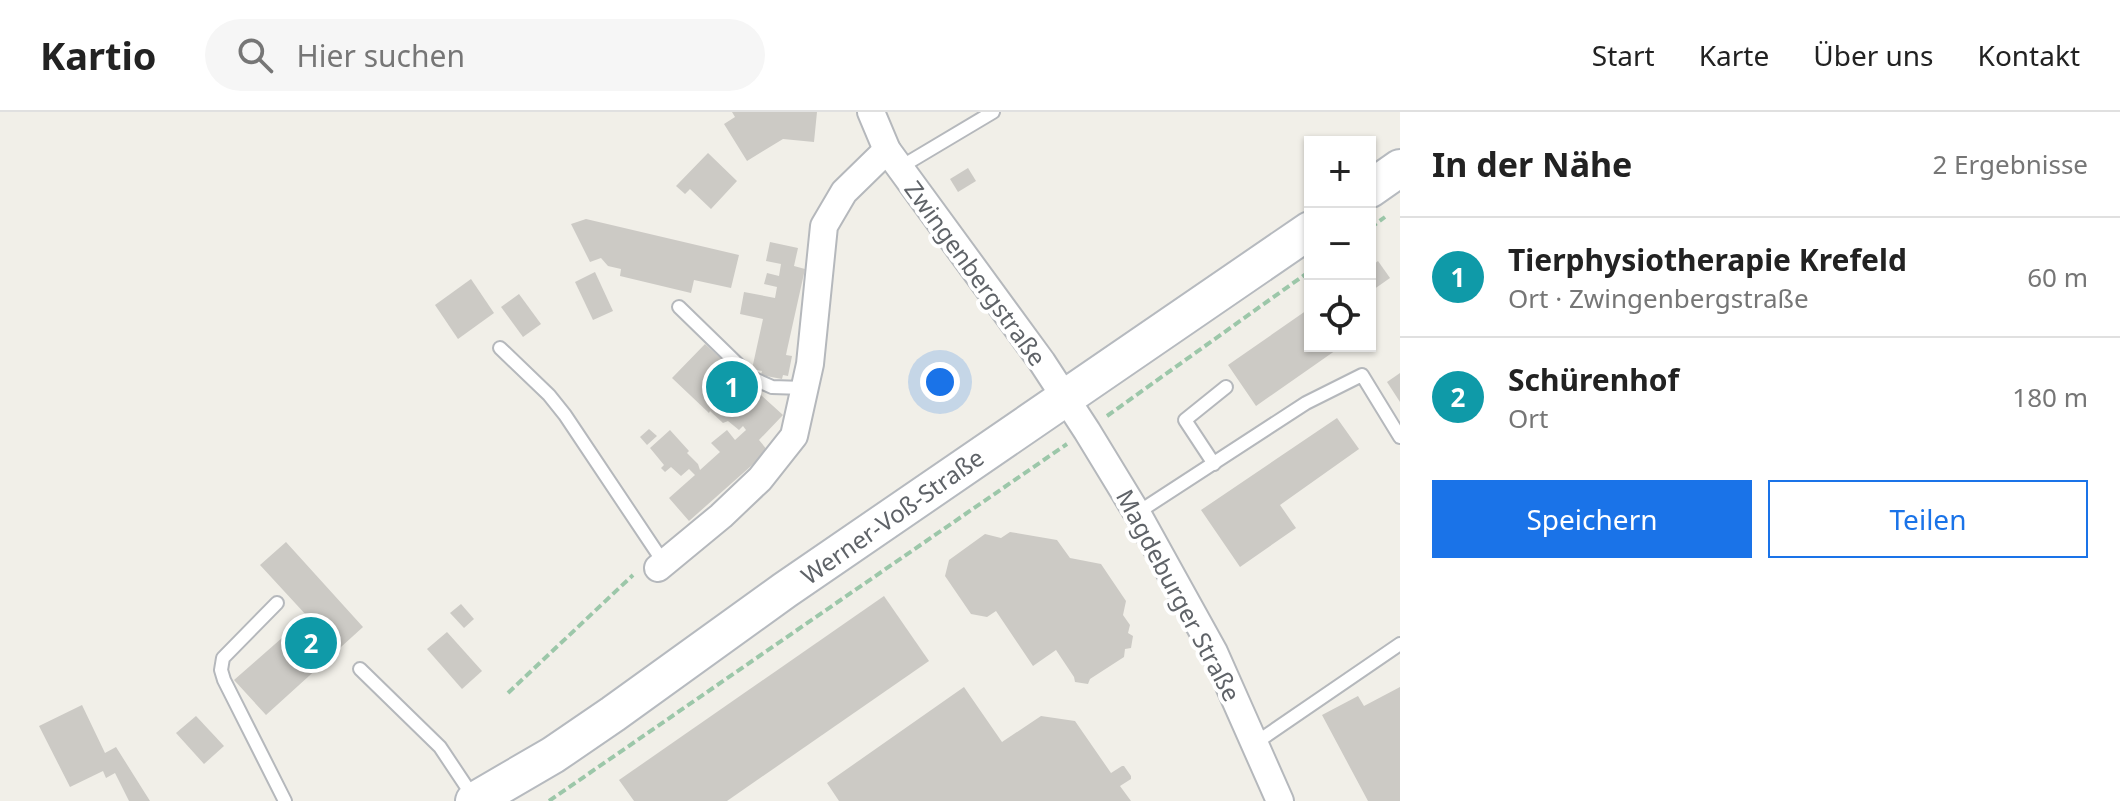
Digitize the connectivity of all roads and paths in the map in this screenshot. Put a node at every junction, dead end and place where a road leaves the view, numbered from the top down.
1 (871, 112) edge
2 (993, 112) edge
3 (893, 159) junction
4 (1400, 168) edge
5 (1376, 185) edge
6 (1304, 234) edge
7 (1304, 275) edge
8 (679, 307) dead end
9 (500, 348) dead end
10 (1226, 387) dead end
11 (804, 388) junction
12 (1065, 396) junction
13 (1087, 431) junction
14 (1400, 437) edge
15 (1214, 464) junction
16 (1137, 513) junction
17 (661, 566) junction
18 (277, 603) dead end
19 (1400, 644) edge
20 (360, 669) dead end
21 (508, 693) dead end
22 (1254, 744) junction
23 (285, 801) edge
24 (475, 801) edge
25 (549, 801) edge
26 (1280, 801) edge

1 - 3 street, Zwingenbergstraße
2 - 3 lane
3 - 11 street
3 - 12 street, Zwingenbergstraße
4 - 5 main road
6 - 12 main road, Werner-Voß-Straße
7 - 13 path
8 - 11 lane
9 - 17 lane
10 - 15 lane
11 - 17 street
12 - 13 street, Magdeburger Straße
12 - 24 main road, Werner-Voß-Straße
13 - 16 street, Magdeburger Straße
13 - 25 path
14 - 15 lane
15 - 16 lane
16 - 22 street, Magdeburger Straße
17 - 21 path
18 - 23 lane
19 - 22 lane
20 - 24 lane
22 - 26 street, Magdeburger Straße

